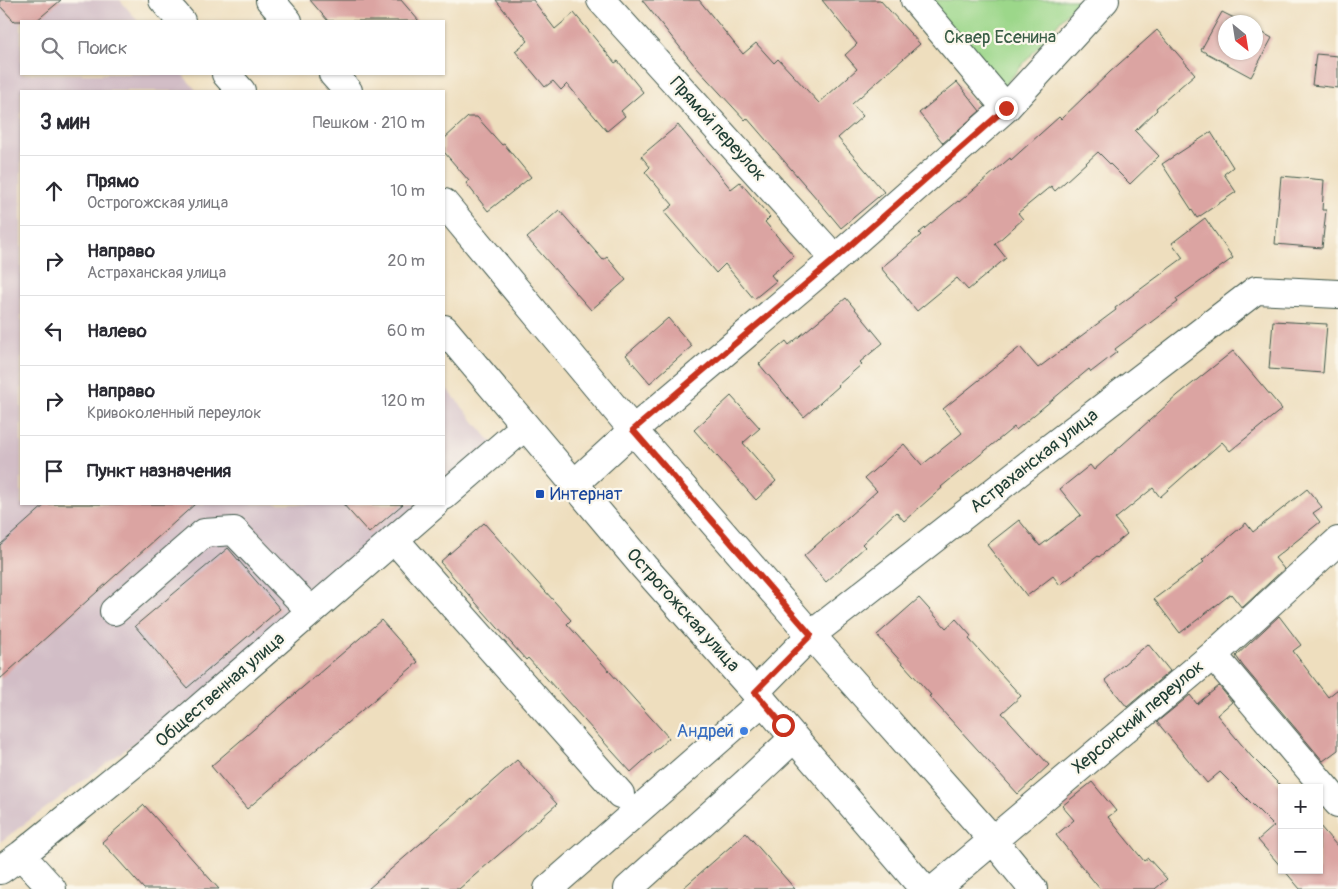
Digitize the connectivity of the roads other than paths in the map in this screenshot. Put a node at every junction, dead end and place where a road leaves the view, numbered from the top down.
1 (163, 0) edge
2 (270, 0) edge
3 (601, 0) edge
4 (915, 0) edge
5 (1105, 0) edge
6 (180, 20) edge
7 (287, 20) edge
8 (227, 75) edge
9 (334, 75) edge
10 (241, 90) edge
11 (347, 90) edge
12 (1006, 108) junction
13 (445, 204) edge
14 (835, 259) junction
15 (1338, 294) edge
16 (445, 330) edge
17 (525, 426) junction
18 (633, 430) junction
19 (574, 484) junction
20 (445, 495) edge
21 (434, 505) edge
22 (394, 539) junction
23 (1338, 541) edge
24 (114, 611) dead end
25 (311, 611) junction
26 (811, 635) junction
27 (1213, 655) junction
28 (759, 696) junction
29 (794, 738) junction
30 (620, 794) dead end
31 (1338, 803) edge
32 (993, 840) junction
33 (10, 862) edge
34 (52, 889) edge
35 (548, 889) edge
36 (628, 889) edge
37 (924, 889) edge
38 (935, 889) edge
39 (1033, 889) edge

1 - 6 street
2 - 7 street
3 - 14 street, Прямой переулок
4 - 12 street
5 - 12 street
8 - 10 street
9 - 11 street
12 - 14 street
13 - 18 street
14 - 18 street
15 - 26 street, Астраханская улица
16 - 17 street, Острогожская улица
17 - 19 street, Острогожская улица
17 - 20 street
18 - 19 street
18 - 26 street
19 - 28 street, Острогожская улица
21 - 22 street, Общественная улица
22 - 25 street, Общественная улица
22 - 30 street
23 - 27 street, Херсонский переулок
24 - 25 street
25 - 33 street, Общественная улица
26 - 28 street, Астраханская улица
26 - 32 street
27 - 31 street
27 - 32 street, Херсонский переулок
28 - 29 street, Острогожская улица
28 - 35 street, Астраханская улица
29 - 36 street
29 - 37 street, Острогожская улица
32 - 38 street, Херсонский переулок
32 - 39 street
33 - 34 street

